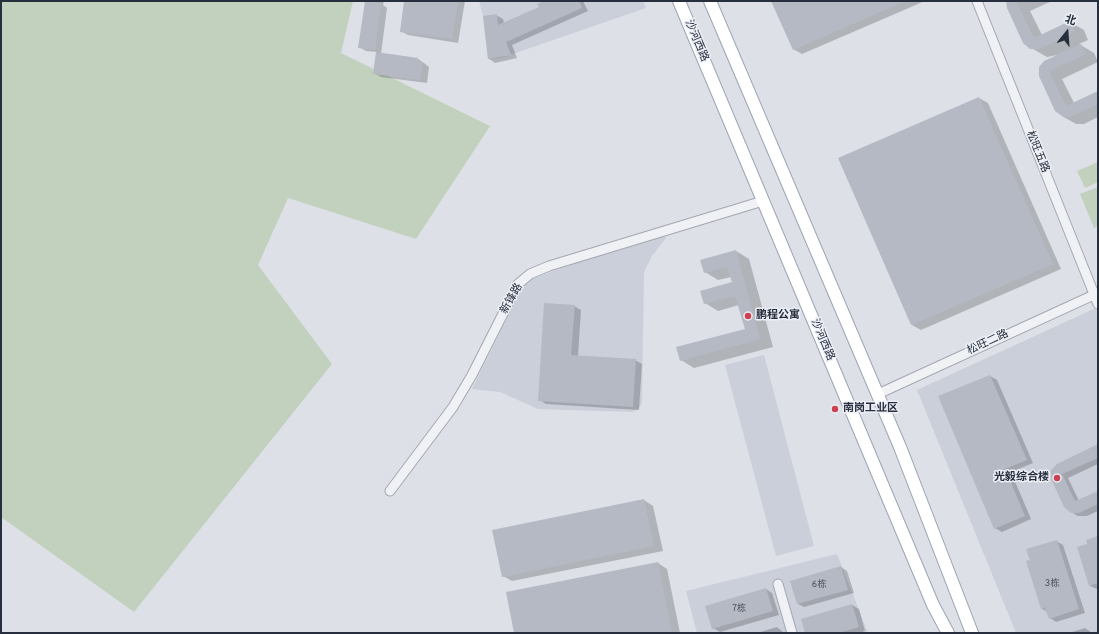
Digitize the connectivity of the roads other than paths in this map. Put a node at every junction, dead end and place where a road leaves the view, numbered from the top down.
1 (679, 1) edge
2 (710, 1) edge
3 (976, 1) edge
4 (763, 201) junction
5 (1096, 293) edge
6 (1098, 304) edge
7 (878, 394) junction
8 (390, 491) dead end
9 (778, 584) dead end
10 (792, 633) edge
11 (948, 633) edge
12 (972, 633) edge

1 - 4 main road, 沙河西路
2 - 7 main road
3 - 5 street, 松旺五路
4 - 8 street, 新锋路
4 - 11 main road, 沙河西路
5 - 6 street, 松旺五路
5 - 7 street, 松旺二路
7 - 12 main road
9 - 10 street

